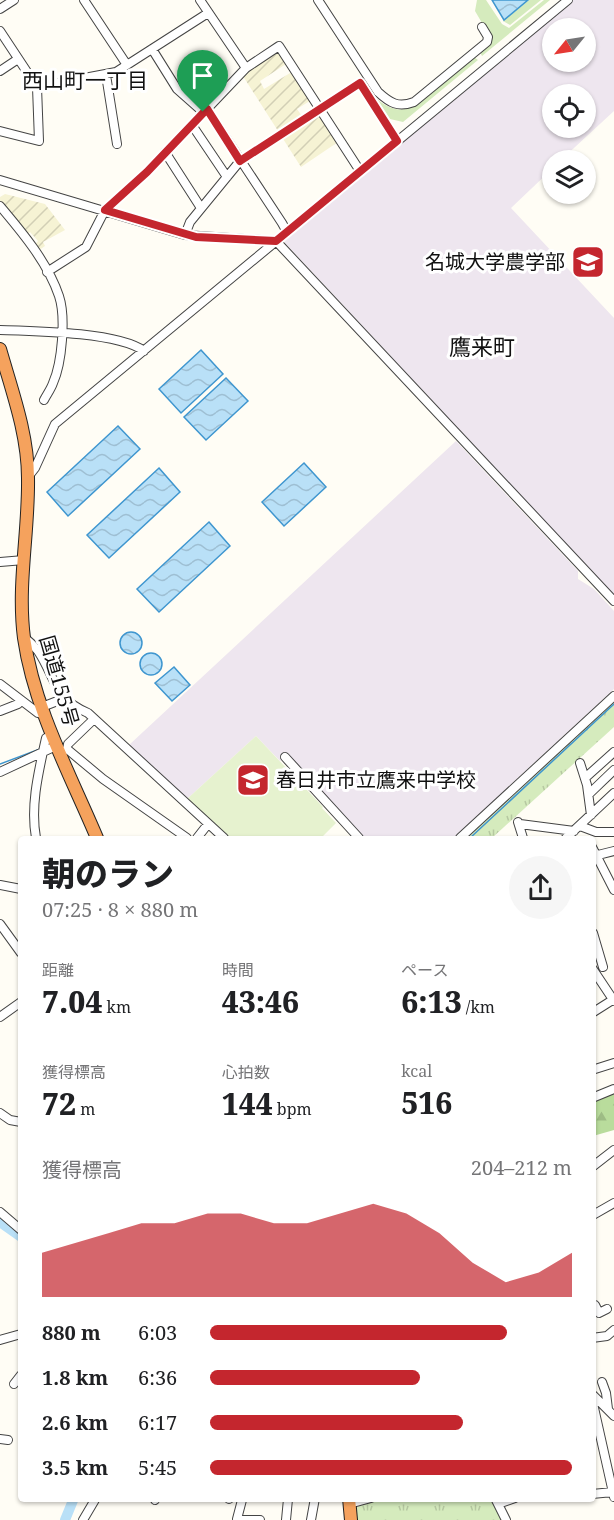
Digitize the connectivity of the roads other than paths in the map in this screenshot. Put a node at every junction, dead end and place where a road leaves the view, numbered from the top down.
1 (14, 0) edge
2 (84, 0) edge
3 (200, 0) edge
4 (318, 0) edge
5 (568, 0) edge
6 (0, 9) edge
7 (208, 13) junction
8 (482, 27) dead end
9 (0, 31) edge
10 (152, 49) junction
11 (18, 59) junction
12 (127, 65) junction
13 (246, 68) junction
14 (0, 71) edge
15 (106, 75) junction
16 (37, 87) junction
17 (320, 109) junction
18 (205, 111) junction
19 (192, 125) junction
20 (0, 131) edge
21 (397, 141) junction
22 (117, 144) dead end
23 (165, 152) junction
24 (240, 161) junction
25 (360, 171) junction
26 (227, 177) junction
27 (0, 180) edge
28 (0, 206) edge
29 (201, 208) junction
30 (105, 210) junction
31 (287, 232) junction
32 (185, 235) junction
33 (276, 241) junction
34 (47, 272) junction
35 (0, 330) edge
36 (61, 333) junction
37 (0, 349) edge
38 (144, 351) junction
39 (44, 400) dead end
40 (28, 477) junction
41 (24, 560) junction
42 (0, 562) edge
43 (614, 601) edge
44 (24, 636) junction
45 (0, 684) edge
46 (614, 696) edge
47 (65, 698) junction
48 (21, 700) junction
49 (0, 711) edge
50 (44, 711) junction
51 (94, 719) junction
52 (60, 745) junction
53 (614, 752) edge
54 (42, 754) junction
55 (285, 757) dead end
56 (580, 763) dead end
57 (614, 770) edge
58 (0, 772) edge
59 (585, 778) junction
60 (614, 793) edge
61 (589, 794) junction
62 (591, 815) junction
63 (208, 824) junction
64 (577, 828) junction
65 (614, 832) edge
66 (36, 836) edge
67 (96, 836) edge
68 (184, 836) edge
69 (199, 836) edge
70 (222, 836) edge
71 (357, 836) edge
72 (462, 836) edge
73 (522, 836) edge
74 (568, 836) edge
75 (586, 836) edge
76 (614, 851) edge
77 (596, 852) edge
78 (598, 855) junction
79 (0, 885) edge
80 (18, 888) edge
81 (614, 890) edge
82 (0, 924) edge
83 (18, 949) edge
84 (613, 967) edge
85 (596, 969) edge
86 (614, 1000) edge
87 (18, 1004) edge
88 (596, 1011) edge
89 (0, 1017) edge
90 (614, 1063) edge
91 (596, 1069) edge
92 (614, 1089) edge
93 (596, 1096) edge
94 (0, 1113) edge
95 (18, 1121) edge
96 (614, 1150) edge
97 (596, 1164) edge
98 (614, 1203) edge
99 (0, 1212) edge
100 (596, 1214) edge
101 (18, 1227) edge
102 (596, 1307) edge
103 (607, 1309) dead end
104 (614, 1330) edge
105 (18, 1335) edge
106 (596, 1337) edge
107 (0, 1341) edge
108 (18, 1380) edge
109 (602, 1382) dead end
110 (15, 1384) dead end
111 (596, 1397) edge
112 (611, 1410) edge
113 (596, 1429) edge
114 (596, 1494) edge
115 (613, 1494) edge
116 (94, 1502) edge
117 (242, 1502) edge
118 (288, 1502) edge
119 (314, 1502) edge
120 (349, 1502) edge
121 (497, 1502) edge
122 (83, 1520) edge
123 (237, 1520) edge
124 (260, 1520) edge
125 (286, 1520) edge
126 (311, 1520) edge
127 (351, 1520) edge
128 (506, 1520) edge

1 - 6 street
2 - 12 street
3 - 7 street
4 - 8 street
5 - 21 street
7 - 10 street
7 - 13 street
9 - 11 street
10 - 12 street
10 - 18 street
11 - 14 street
11 - 16 street
12 - 15 street
13 - 17 street
13 - 18 street
15 - 16 street
15 - 22 street
16 - 20 street
17 - 21 street
17 - 24 street
17 - 25 street
18 - 19 street
18 - 24 street
19 - 23 street
19 - 26 street
21 - 25 street
23 - 29 street
23 - 30 street
24 - 26 street
24 - 31 street
25 - 31 street
26 - 29 street
27 - 30 street
28 - 34 street
29 - 32 street
30 - 32 street
30 - 34 street
31 - 33 street
32 - 33 street
33 - 38 street
33 - 43 street
34 - 36 street
35 - 36 street
36 - 38 street
36 - 39 street
37 - 40 highway, 国道155号
38 - 40 street
40 - 41 highway, 国道155号
41 - 42 street
41 - 44 highway, 国道155号
44 - 47 street
44 - 50 highway, 国道155号
45 - 48 street
46 - 72 street
47 - 50 street
47 - 51 street
48 - 49 street
48 - 50 street
50 - 52 highway, 国道155号
51 - 52 street
51 - 63 street
52 - 54 street
52 - 67 highway, 国道155号
52 - 68 street
53 - 59 street
54 - 58 street
54 - 66 street
55 - 71 street
56 - 59 street
57 - 61 street
59 - 61 street
60 - 62 street
61 - 62 street
62 - 64 street
63 - 69 street
63 - 70 street
64 - 65 street
64 - 73 street
64 - 74 street
64 - 75 street
76 - 78 street
77 - 78 street
78 - 81 street
79 - 80 street
82 - 83 street
84 - 85 street
85 - 86 street
86 - 88 street
87 - 89 street
90 - 91 street
92 - 93 street
94 - 95 street
96 - 97 street
98 - 100 street
99 - 101 street
102 - 103 street
104 - 106 street
105 - 107 street
108 - 110 street
109 - 112 street
111 - 112 street
113 - 115 street
114 - 115 street
116 - 122 street
117 - 123 street
118 - 125 street
119 - 126 street
120 - 127 highway
121 - 128 street
123 - 124 street

